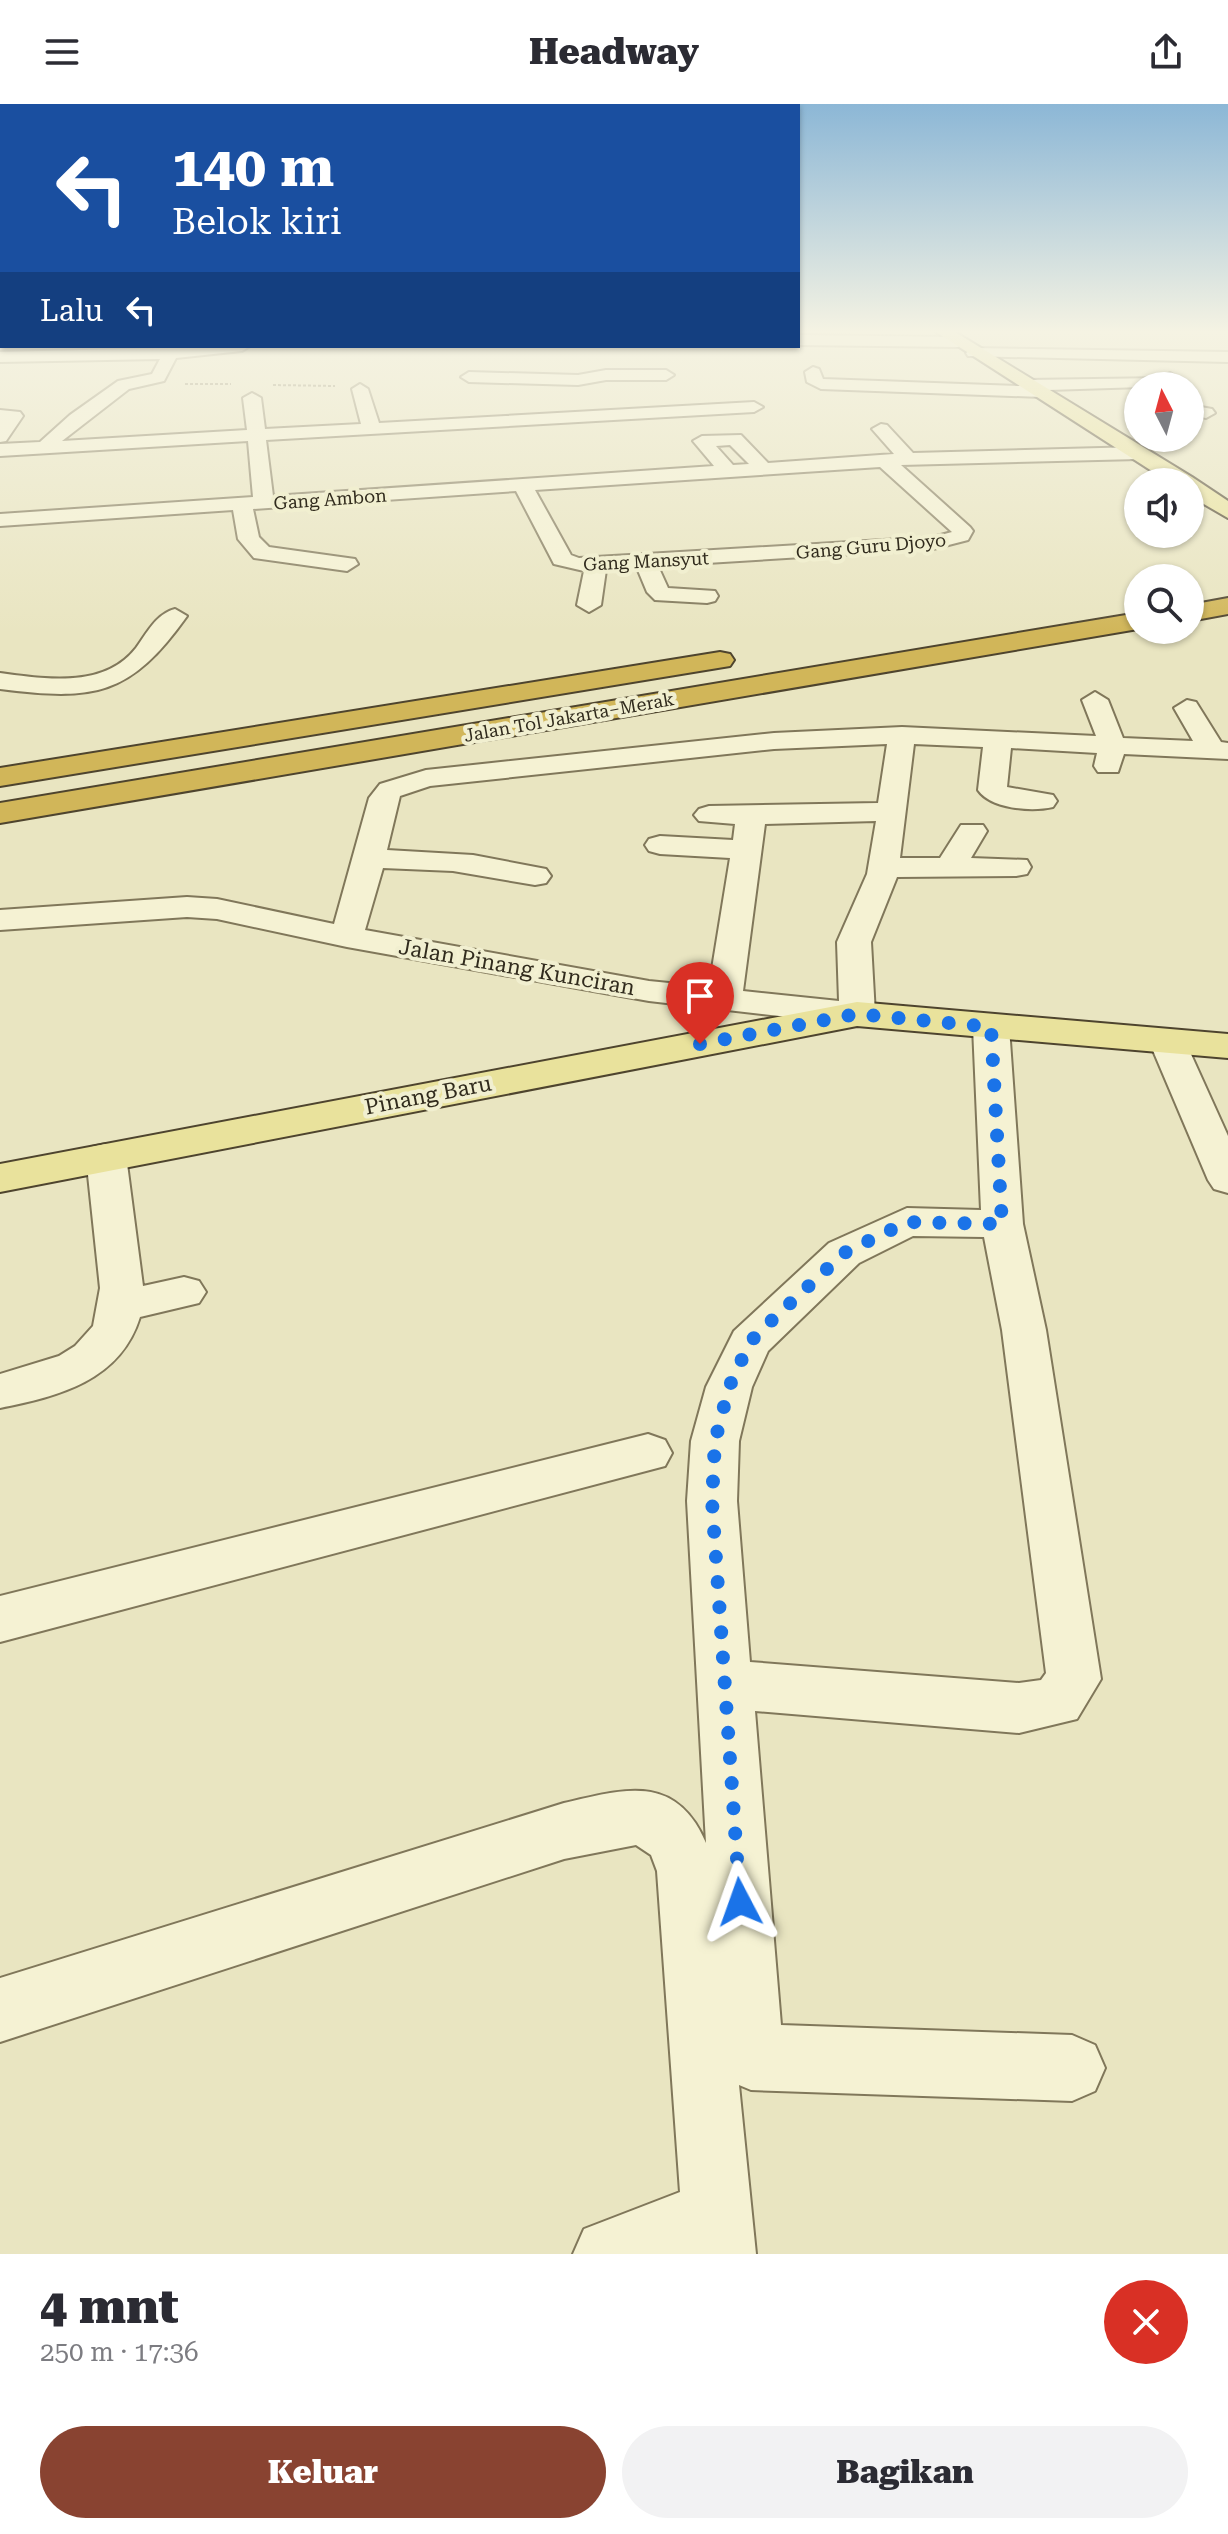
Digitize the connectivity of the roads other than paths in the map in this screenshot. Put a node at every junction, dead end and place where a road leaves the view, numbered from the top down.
1 (61, 432) edge
2 (255, 432) edge
3 (350, 432) edge
4 (884, 432) edge
5 (1107, 432) edge
6 (255, 438) junction
7 (44, 448) junction
8 (0, 450) edge
9 (1139, 453) junction
10 (908, 459) junction
11 (885, 461) junction
12 (1162, 468) edge
13 (764, 469) junction
14 (729, 472) junction
15 (523, 486) junction
16 (1204, 495) edge
17 (264, 503) junction
18 (242, 504) junction
19 (1228, 511) edge
20 (24, 518) junction
21 (0, 520) edge
22 (19, 542) dead end
23 (766, 554) joint
24 (645, 562) junction
25 (347, 564) dead end
26 (596, 565) junction
27 (707, 596) dead end
28 (589, 605) dead end
29 (1228, 606) edge
30 (1204, 610) edge
31 (175, 616) dead end
32 (1124, 623) edge
33 (748, 656) dead end
34 (0, 681) edge
35 (1095, 700) dead end
36 (1187, 708) dead end
37 (998, 739) junction
38 (900, 748) junction
39 (1219, 750) edge
40 (1110, 755) junction
41 (709, 764) dead end
42 (0, 777) edge
43 (1043, 801) dead end
44 (892, 812) junction
45 (0, 813) edge
46 (709, 815) dead end
47 (751, 817) junction
48 (972, 831) dead end
49 (660, 845) dead end
50 (748, 850) junction
51 (370, 859) junction
52 (950, 867) junction
53 (1016, 867) dead end
54 (883, 868) junction
55 (535, 876) dead end
56 (0, 920) edge
57 (347, 937) junction
58 (724, 1000) junction
59 (857, 1014) junction
60 (991, 1027) junction
61 (1167, 1041) junction
62 (1228, 1046) edge
63 (106, 1156) junction
64 (0, 1178) edge
65 (1228, 1180) edge
66 (1002, 1224) junction
67 (184, 1292) dead end
68 (122, 1306) junction
69 (0, 1391) edge
70 (648, 1453) dead end
71 (0, 1619) edge
72 (726, 1684) junction
73 (0, 2010) edge
74 (1072, 2068) dead end
75 (718, 2234) edge
76 (609, 2254) edge

1 - 7 street
2 - 6 street
3 - 6 street
4 - 10 street
5 - 9 main road
6 - 7 street
6 - 17 street
7 - 8 street
9 - 10 street, Gang Ambon
9 - 12 main road
10 - 11 street, Gang Ambon
11 - 13 street, Gang Ambon
11 - 23 street, Gang Guru Djoyo
13 - 14 street, Gang Ambon
13 - 14 street
14 - 15 street, Gang Ambon
15 - 17 street, Gang Ambon
15 - 26 street, Gang Mansyut
16 - 19 main road
17 - 18 street, Gang Ambon
18 - 20 street, Gang Ambon
18 - 25 street
20 - 21 street, Gang Ambon
20 - 22 street
23 - 24 street, Gang Mansyut
24 - 26 street, Gang Mansyut
24 - 27 street
26 - 28 street
29 - 30 highway
31 - 34 street
32 - 45 highway, Jalan Tol Jakarta–Merak
33 - 42 highway, Jalan Tol Jakarta–Merak
35 - 40 street
36 - 39 street
37 - 38 street
37 - 40 street
37 - 43 street
38 - 41 street
38 - 44 street
38 - 51 street
39 - 40 street
44 - 47 street
44 - 54 street
46 - 47 street
47 - 50 street
48 - 52 street
49 - 50 street
50 - 58 street
51 - 55 street
51 - 57 street
52 - 53 street
52 - 54 street
54 - 59 street
56 - 57 street, Jalan Pinang Kunciran
57 - 58 street, Jalan Pinang Kunciran
58 - 59 street, Jalan Pinang Kunciran
59 - 60 main road, Jalan Pinang Kunciran
59 - 63 main road, Pinang Baru
60 - 61 main road, Jalan Pinang Kunciran
60 - 66 street
61 - 62 main road, Jalan Pinang Kunciran
61 - 65 street
63 - 64 main road, Pinang Baru
63 - 68 street
66 - 72 street
66 - 72 street
67 - 68 street
68 - 69 street
70 - 71 street
72 - 74 street
73 - 75 street
75 - 76 street

